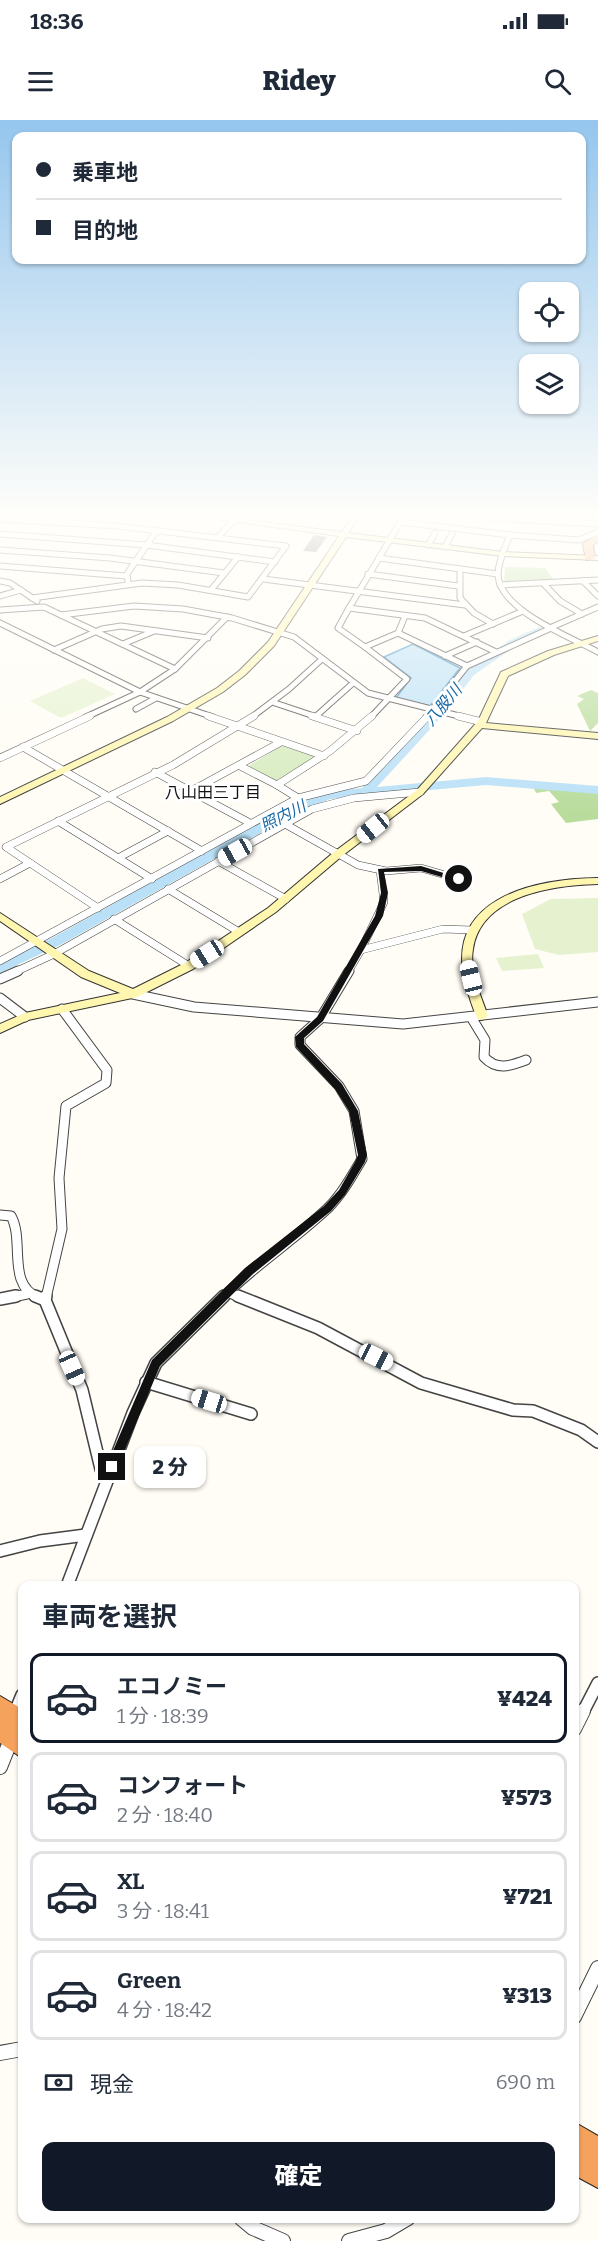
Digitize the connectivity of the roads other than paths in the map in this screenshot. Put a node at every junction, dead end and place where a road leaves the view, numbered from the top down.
1 (63, 616) edge
2 (221, 616) edge
3 (291, 616) edge
4 (345, 616) edge
5 (405, 616) joint
6 (481, 616) edge
7 (512, 616) edge
8 (531, 616) edge
9 (577, 616) edge
10 (227, 617) junction
11 (0, 623) edge
12 (493, 624) junction
13 (550, 628) junction
14 (155, 630) junction
15 (96, 632) junction
16 (280, 632) junction
17 (398, 633) junction
18 (464, 636) junction
19 (208, 638) junction
20 (598, 638) edge
21 (477, 642) junction
22 (123, 644) junction
23 (584, 644) junction
24 (365, 647) junction
25 (54, 650) junction
26 (496, 652) junction
27 (598, 652) edge
28 (446, 656) junction
29 (322, 659) junction
30 (467, 666) junction
31 (175, 669) junction
32 (352, 684) junction
33 (140, 692) junction
34 (156, 698) junction
35 (390, 699) junction
36 (275, 703) junction
37 (136, 709) dead end
38 (188, 710) junction
39 (433, 710) junction
40 (315, 717) junction
41 (482, 724) junction
42 (240, 727) junction
43 (357, 731) junction
44 (598, 736) edge
45 (281, 742) junction
46 (23, 747) junction
47 (324, 756) junction
48 (0, 758) edge
49 (240, 766) junction
50 (63, 771) junction
51 (155, 772) junction
52 (277, 785) junction
53 (191, 791) junction
54 (420, 792) junction
55 (107, 796) junction
56 (298, 798) junction
57 (0, 801) edge
58 (58, 820) junction
59 (250, 823) junction
60 (285, 824) junction
61 (168, 831) junction
62 (202, 851) junction
63 (338, 854) junction
64 (118, 858) junction
65 (218, 861) junction
66 (30, 864) junction
67 (380, 870) junction
68 (0, 879) edge
69 (152, 879) junction
70 (459, 879) dead end
71 (598, 881) edge
72 (168, 889) junction
73 (286, 899) junction
74 (98, 908) junction
75 (0, 916) edge
76 (114, 919) junction
77 (472, 930) junction
78 (239, 932) junction
79 (36, 941) junction
80 (361, 950) junction
81 (54, 954) junction
82 (0, 961) edge
83 (189, 966) junction
84 (0, 979) edge
85 (133, 994) junction
86 (0, 998) edge
87 (598, 1002) edge
88 (62, 1009) junction
89 (476, 1016) junction
90 (26, 1017) junction
91 (320, 1019) junction
92 (0, 1029) edge
93 (526, 1060) dead end
94 (0, 1215) edge
95 (230, 1293) junction
96 (27, 1294) junction
97 (0, 1299) edge
98 (45, 1300) junction
99 (146, 1383) junction
100 (251, 1414) dead end
101 (598, 1442) edge
102 (108, 1479) junction
103 (86, 1535) junction
104 (0, 1551) edge
105 (69, 1581) edge
106 (598, 1683) edge
107 (579, 1720) edge
108 (13, 1722) edge
109 (0, 1767) edge
110 (598, 1968) edge
111 (579, 2007) edge
112 (18, 2050) edge
113 (0, 2053) edge
114 (579, 2141) edge
115 (598, 2154) edge
116 (579, 2160) edge
117 (598, 2173) edge
118 (247, 2223) edge
119 (399, 2223) edge
120 (283, 2241) edge
121 (349, 2241) edge

1 - 15 street
2 - 10 street
3 - 16 street
4 - 24 street
5 - 17 street
5 - 18 street
6 - 12 street
7 - 12 street
8 - 13 street
9 - 13 street
10 - 16 street
10 - 19 street
11 - 25 street
12 - 18 street
13 - 23 street
13 - 26 street
14 - 15 street
14 - 19 street
14 - 22 street
15 - 22 street
15 - 25 street
16 - 29 street
16 - 38 street
17 - 24 street
17 - 28 street
18 - 21 street
19 - 31 street
20 - 23 street
21 - 26 street
21 - 28 street
22 - 31 street
23 - 27 street
23 - 41 street
24 - 35 street
25 - 33 street
26 - 30 street
28 - 30 street
29 - 32 street
29 - 36 street
30 - 39 street
31 - 33 street
32 - 35 street
32 - 40 street
33 - 34 street
33 - 46 street
34 - 37 street
34 - 38 street
35 - 39 street
35 - 43 street
36 - 40 street
36 - 42 street
38 - 42 street
38 - 50 street
39 - 41 street
39 - 56 street
40 - 43 street
41 - 44 street
41 - 54 street
42 - 45 street
42 - 51 street
43 - 47 street
45 - 47 street
45 - 49 street
46 - 48 street
46 - 50 street
47 - 52 street
49 - 52 street
49 - 53 street
50 - 55 street
50 - 57 street
51 - 53 street
51 - 55 street
52 - 56 street
53 - 59 street
54 - 60 street
54 - 63 street
55 - 58 street
55 - 61 street
56 - 59 street
58 - 64 street
58 - 66 street
59 - 62 street
60 - 63 street
60 - 65 street
61 - 62 street
61 - 64 street
62 - 69 street
63 - 67 street
63 - 73 street
64 - 69 street
65 - 72 street
65 - 73 street
66 - 68 street
66 - 74 street
67 - 70 street
67 - 80 street
69 - 74 street
71 - 77 street
72 - 76 street
72 - 78 street
73 - 78 street
74 - 79 street
75 - 79 street
76 - 81 street
76 - 83 street
77 - 80 street
77 - 89 street
78 - 83 street
79 - 81 street
79 - 82 street
80 - 91 street
81 - 84 street
81 - 85 street
83 - 85 street
85 - 88 street
85 - 91 street
86 - 90 street
87 - 89 street
88 - 90 street
88 - 98 street
89 - 91 street
89 - 93 street
90 - 92 street
91 - 95 street
94 - 96 street
95 - 99 street
95 - 101 street
96 - 97 street
96 - 98 street
98 - 102 street
99 - 100 street
99 - 102 street
102 - 103 street
103 - 104 street
103 - 105 street
106 - 107 street
108 - 109 street
110 - 111 street
112 - 113 street
114 - 115 highway
116 - 117 highway
118 - 120 street
119 - 121 street

